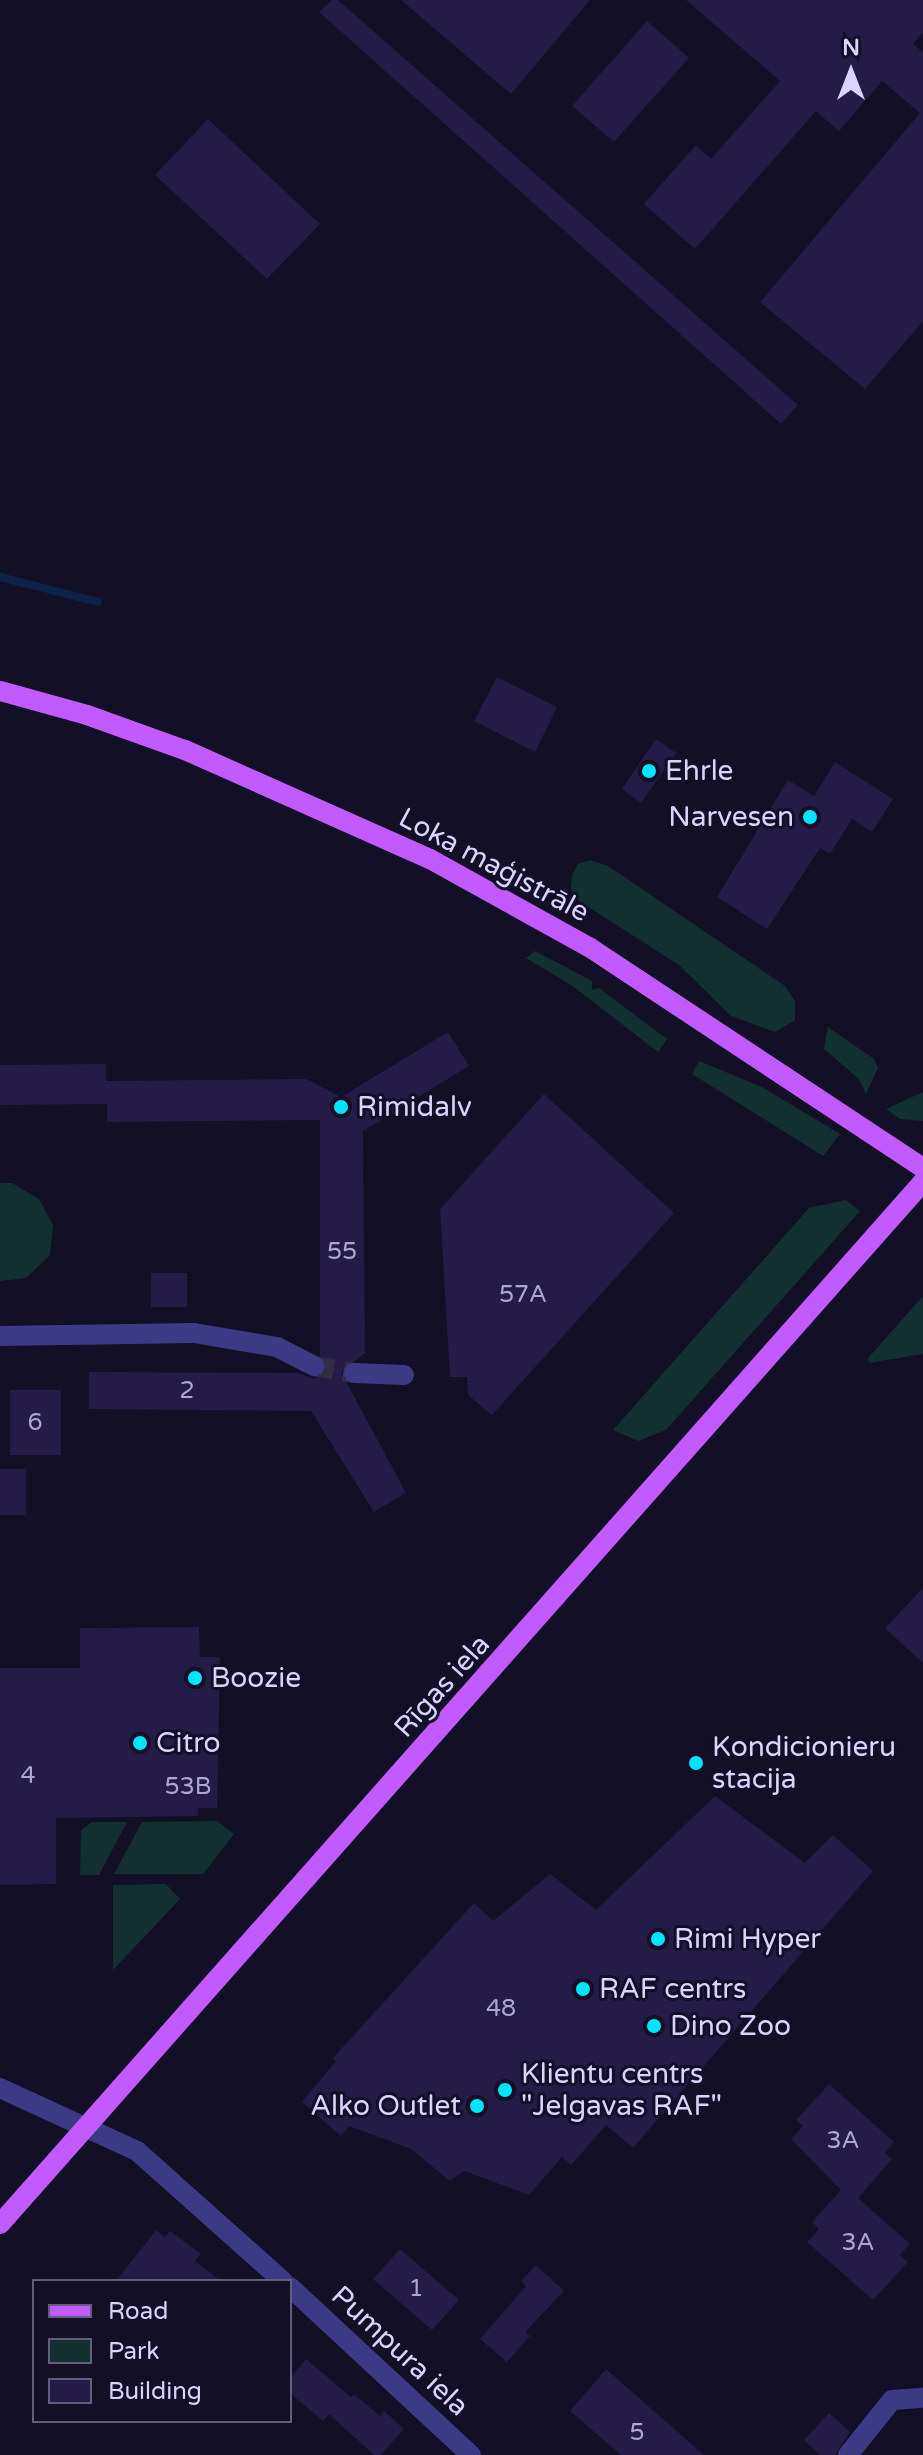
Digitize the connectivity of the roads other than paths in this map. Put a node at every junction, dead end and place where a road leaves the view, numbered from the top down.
1 (0, 691) edge
2 (923, 1168) edge
3 (923, 1182) edge
4 (0, 1336) edge
5 (314, 1366) tunnel mouth
6 (354, 1373) tunnel mouth
7 (404, 1375) dead end
8 (0, 2088) edge
9 (87, 2128) junction
10 (0, 2224) edge
11 (281, 2279) edge
12 (292, 2289) edge
13 (923, 2398) edge
14 (471, 2455) edge
15 (848, 2455) edge

1 - 2 main road, Loka maģistrāle
3 - 9 main road, Rīgas iela
4 - 5 street
6 - 7 street
8 - 9 street
9 - 10 main road, Rīgas iela
9 - 11 street
12 - 14 street, Pumpura iela
13 - 15 street

